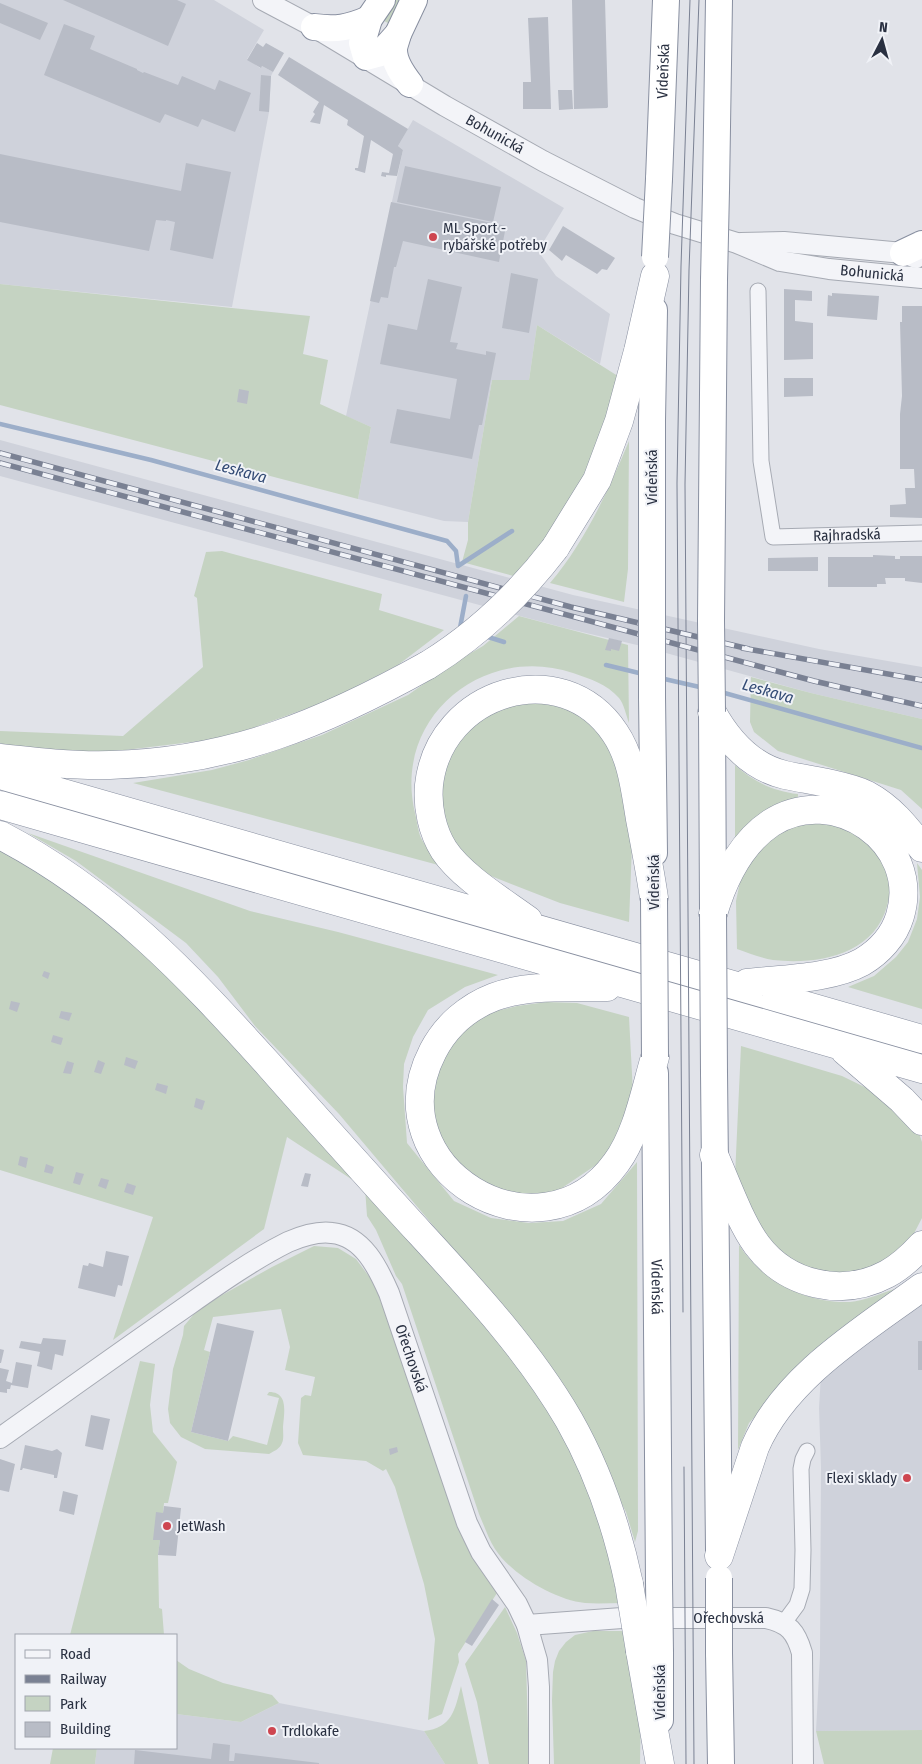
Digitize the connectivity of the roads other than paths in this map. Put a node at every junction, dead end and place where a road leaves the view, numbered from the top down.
1 (263, 0) edge
2 (414, 0) edge
3 (658, 0) edge
4 (666, 0) edge
5 (719, 0) edge
6 (376, 10) edge
7 (314, 27) junction
8 (398, 34) junction
9 (664, 44) junction
10 (366, 57) junction
11 (410, 84) junction
12 (737, 244) junction
13 (916, 252) edge
14 (655, 266) junction
15 (922, 278) edge
16 (758, 291) dead end
17 (922, 533) edge
18 (712, 712) junction
19 (0, 758) edge
20 (0, 775) edge
21 (0, 805) edge
22 (0, 835) edge
23 (922, 848) edge
24 (654, 898) junction
25 (713, 914) junction
26 (541, 930) junction
27 (736, 985) junction
28 (632, 986) junction
29 (922, 1039) edge
30 (838, 1045) junction
31 (655, 1057) junction
32 (922, 1069) edge
33 (922, 1121) edge
34 (714, 1155) junction
35 (922, 1246) edge
36 (922, 1287) edge
37 (0, 1438) edge
38 (807, 1450) dead end
39 (719, 1567) junction
40 (783, 1624) junction
41 (527, 1626) junction
42 (650, 1652) junction
43 (721, 1762) edge
44 (539, 1764) edge
45 (660, 1764) edge
46 (804, 1764) edge

1 - 7 street, Bohunická
2 - 8 highway
3 - 9 highway
4 - 9 highway, Vídeňská
5 - 18 highway, bridge
6 - 7 highway
6 - 10 highway
7 - 10 street, Bohunická
8 - 10 highway
8 - 11 highway
9 - 14 highway, Vídeňská, bridge
10 - 11 street, Bohunická
11 - 12 street, Bohunická
12 - 13 street, Bohunická
12 - 15 street, Bohunická
14 - 19 highway, bridge
14 - 24 highway, Vídeňská, bridge
16 - 17 street, Rajhradská
18 - 23 highway
18 - 25 highway
20 - 26 highway
21 - 28 highway
22 - 42 highway, bridge
24 - 26 highway
24 - 31 highway, Vídeňská, bridge
25 - 27 highway
25 - 34 highway, bridge
26 - 27 highway
27 - 29 highway
28 - 30 highway
28 - 31 highway
30 - 32 highway
30 - 33 highway
31 - 42 highway, Vídeňská, bridge
34 - 35 highway
34 - 39 highway
36 - 39 highway
37 - 41 street, Ořechovská
38 - 40 street, Ořechovská
39 - 43 highway, bridge
40 - 41 street, Ořechovská
40 - 46 street, Ořechovská
41 - 44 street
42 - 45 highway

